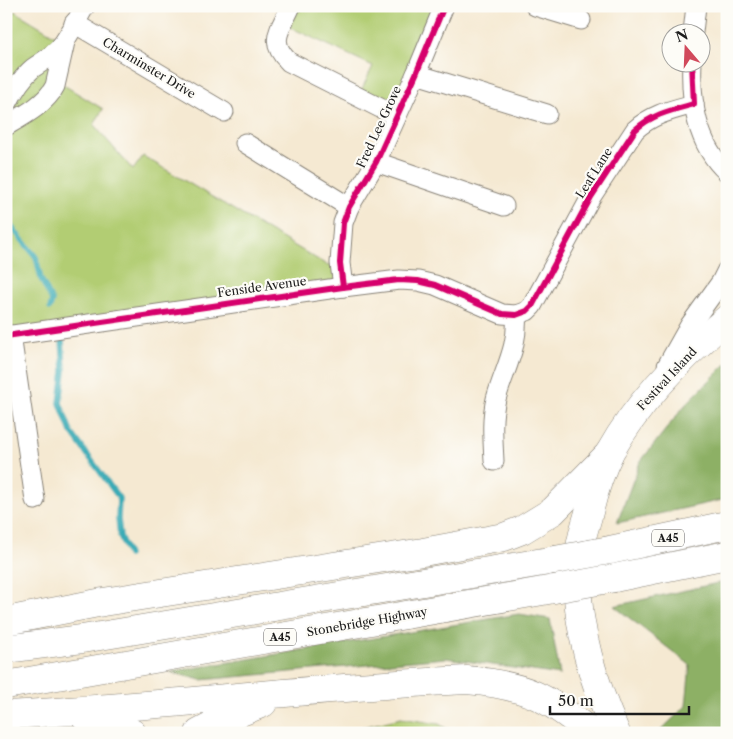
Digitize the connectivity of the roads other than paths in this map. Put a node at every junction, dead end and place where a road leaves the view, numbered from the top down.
1 (85, 6) edge
2 (291, 6) edge
3 (444, 6) edge
4 (535, 6) edge
5 (696, 6) edge
6 (581, 20) dead end
7 (694, 22) edge
8 (70, 30) junction
9 (692, 72) edge
10 (416, 74) junction
11 (694, 104) junction
12 (6, 106) edge
13 (224, 112) dead end
14 (547, 114) dead end
15 (396, 116) junction
16 (6, 126) edge
17 (245, 143) dead end
18 (376, 162) junction
19 (726, 173) edge
20 (504, 206) dead end
21 (349, 207) junction
22 (727, 270) edge
23 (343, 287) junction
24 (516, 315) junction
25 (727, 318) edge
26 (8, 336) edge
27 (653, 391) junction
28 (609, 454) junction
29 (494, 461) dead end
30 (35, 500) dead end
31 (727, 525) edge
32 (727, 555) edge
33 (6, 621) edge
34 (6, 649) edge
35 (6, 685) edge
36 (287, 692) junction
37 (68, 712) junction
38 (6, 715) edge
39 (132, 733) edge
40 (199, 733) edge
41 (591, 733) edge
42 (616, 733) edge

1 - 8 street
2 - 15 street, Fred Lee Grove
3 - 10 street, Fred Lee Grove
4 - 6 street
5 - 7 street
8 - 12 street
8 - 13 street, Charminster Drive
8 - 16 street
9 - 11 street
10 - 14 street
10 - 15 street, Fred Lee Grove
11 - 19 street
11 - 24 street, Leaf Lane
15 - 18 street, Fred Lee Grove
17 - 21 street
18 - 20 street, Fred Lee Grove
18 - 21 street, Fred Lee Grove
21 - 23 street, Fred Lee Grove
22 - 27 street
23 - 24 street, Fenside Avenue
23 - 26 street, Fenside Avenue
24 - 29 street
25 - 27 highway, Festival Island
26 - 30 street, Fenside Avenue
27 - 28 highway, Festival Island
28 - 33 highway
28 - 42 highway, Festival Island
31 - 34 highway, A45, bridge
32 - 35 highway, Stonebridge Highway / A45, bridge
36 - 37 highway
36 - 40 highway
36 - 41 highway
37 - 38 highway
37 - 39 highway

